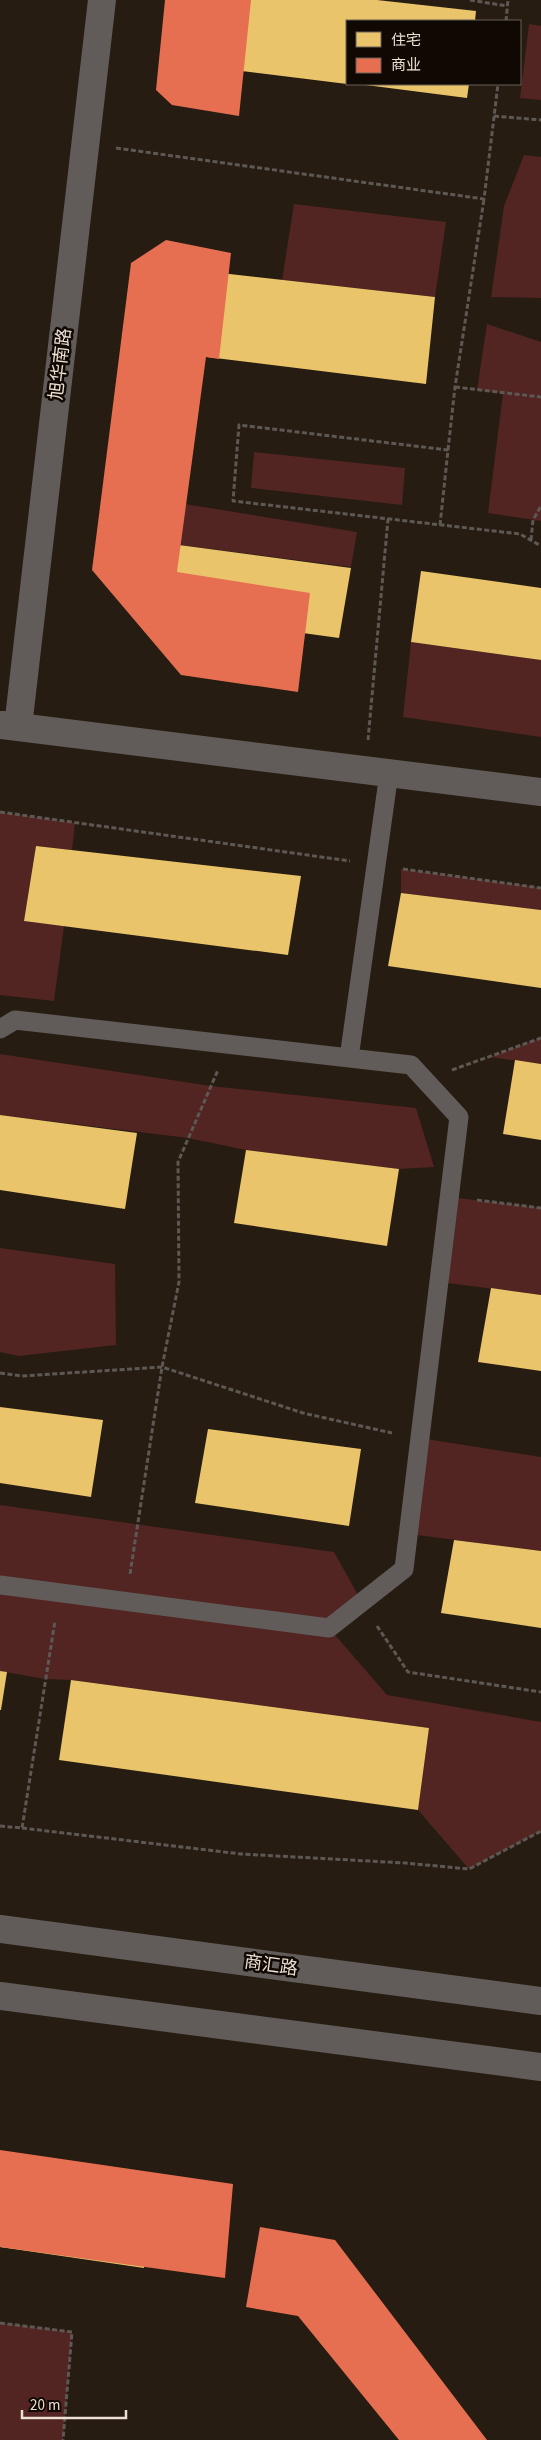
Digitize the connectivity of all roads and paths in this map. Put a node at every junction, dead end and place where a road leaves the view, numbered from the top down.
1 (102, 0) edge
2 (470, 0) edge
3 (508, 0) edge
4 (508, 6) junction
5 (506, 20) edge
6 (498, 85) edge
7 (494, 116) junction
8 (541, 120) edge
9 (86, 144) junction
10 (484, 198) junction
11 (455, 388) junction
12 (541, 397) edge
13 (448, 450) junction
14 (541, 506) edge
15 (388, 519) junction
16 (440, 525) junction
17 (531, 540) junction
18 (541, 546) edge
19 (9, 726) edge
20 (377, 772) junction
21 (541, 792) edge
22 (0, 812) edge
23 (375, 865) junction
24 (541, 888) edge
25 (0, 1029) edge
26 (541, 1038) edge
27 (228, 1044) junction
28 (349, 1058) junction
29 (423, 1080) junction
30 (449, 1197) junction
31 (541, 1208) edge
32 (162, 1367) junction
33 (0, 1373) edge
34 (420, 1438) junction
35 (0, 1585) edge
36 (60, 1593) junction
37 (126, 1602) junction
38 (362, 1602) junction
39 (541, 1692) edge
40 (0, 1826) edge
41 (22, 1828) junction
42 (541, 1831) edge
43 (0, 1929) edge
44 (0, 1996) edge
45 (541, 2001) edge
46 (541, 2067) edge
47 (0, 2323) edge
48 (63, 2440) edge

1 - 9 street, 旭华南路
2 - 4 path
3 - 4 path
4 - 5 path
6 - 7 path
7 - 8 path
7 - 10 path
9 - 10 path
9 - 19 street, 旭华南路
10 - 11 path
11 - 12 path
11 - 13 path
13 - 15 path
13 - 16 path
14 - 17 path
15 - 16 path
15 - 20 path
16 - 17 path
17 - 18 path
19 - 20 street
20 - 21 street
20 - 23 lane
22 - 23 path
23 - 24 path
23 - 28 lane
25 - 27 lane
26 - 29 path
27 - 28 lane
27 - 32 path
28 - 29 lane
29 - 30 lane
30 - 31 path
30 - 34 lane
32 - 33 path
32 - 34 path
32 - 37 path
34 - 38 lane
35 - 36 lane
36 - 37 lane
36 - 41 path
37 - 38 lane
38 - 39 path
40 - 41 path
41 - 42 path
43 - 45 street, 商汇路
44 - 46 street
47 - 48 path

